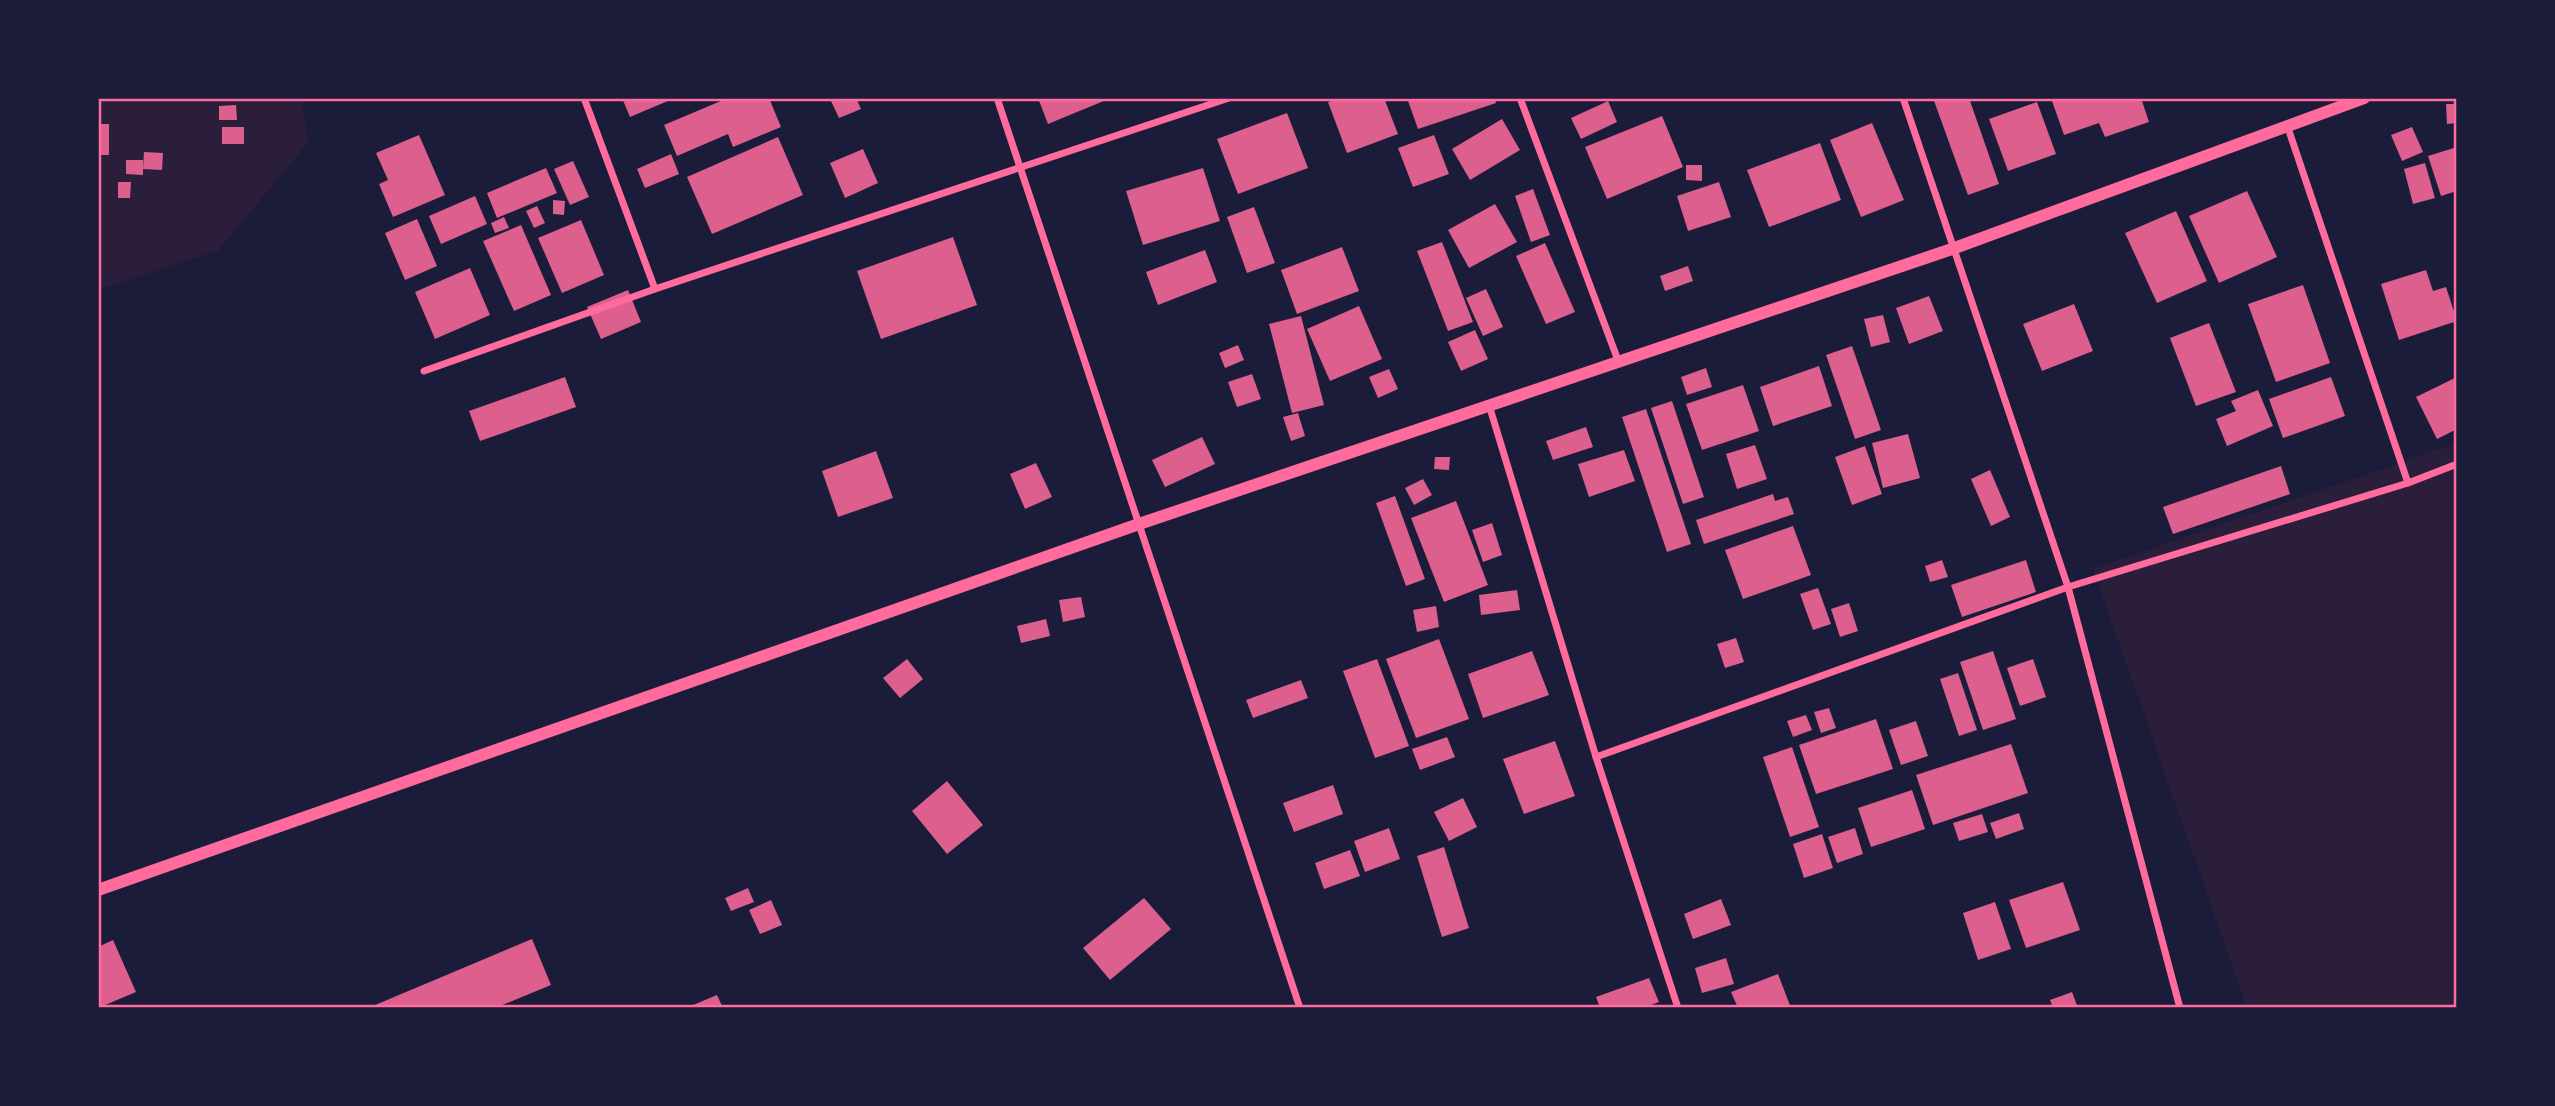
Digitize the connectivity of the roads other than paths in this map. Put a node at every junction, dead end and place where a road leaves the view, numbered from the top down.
1 (584, 98) edge
2 (997, 98) edge
3 (1229, 98) edge
4 (1520, 98) edge
5 (1903, 98) edge
6 (2364, 98) edge
7 (2287, 125) junction
8 (1020, 166) junction
9 (1952, 249) junction
10 (655, 289) junction
11 (1620, 363) junction
12 (424, 371) dead end
13 (1488, 405) junction
14 (2457, 464) edge
15 (2407, 483) junction
16 (1139, 524) junction
17 (2068, 587) junction
18 (1596, 757) junction
19 (98, 890) edge
20 (1300, 1008) edge
21 (1678, 1008) edge
22 (2180, 1008) edge

1 - 10 street
2 - 8 street
3 - 8 street
4 - 11 street
5 - 9 street
6 - 7 street
7 - 9 street
7 - 15 street
8 - 10 street
8 - 16 street
9 - 11 street
9 - 17 street
10 - 12 street
11 - 13 street
13 - 16 street
13 - 18 street
14 - 15 street
15 - 17 street
16 - 19 street
16 - 20 street
17 - 18 street
17 - 22 street
18 - 21 street

